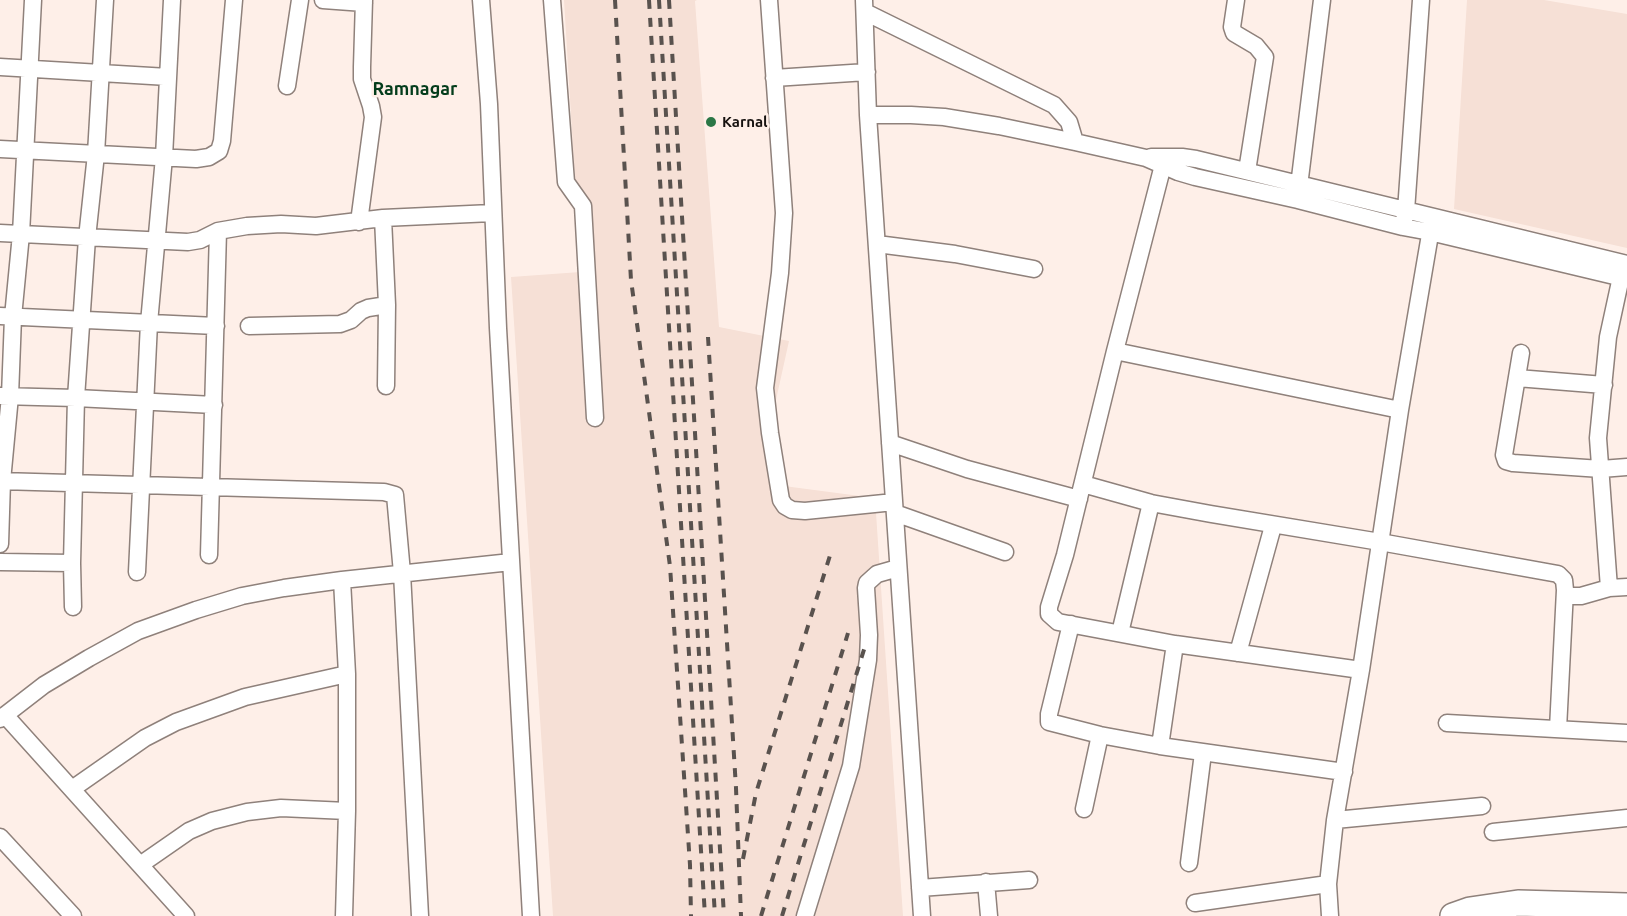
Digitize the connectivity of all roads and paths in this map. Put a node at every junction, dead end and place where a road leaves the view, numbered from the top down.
1 (34, 0) edge
2 (104, 0) edge
3 (172, 0) edge
4 (234, 0) edge
5 (300, 0) edge
6 (323, 0) edge
7 (481, 0) edge
8 (552, 0) edge
9 (769, 0) edge
10 (1236, 0) edge
11 (1322, 0) edge
12 (1421, 0) edge
13 (364, 2) edge
14 (861, 4) edge
15 (866, 65) junction
16 (0, 67) edge
17 (30, 69) junction
18 (101, 73) junction
19 (168, 77) junction
20 (774, 78) junction
21 (287, 86) dead end
22 (868, 115) junction
23 (1075, 142) junction
24 (0, 149) edge
25 (26, 150) junction
26 (96, 154) junction
27 (164, 157) junction
28 (1146, 158) junction
29 (1163, 166) junction
30 (1246, 171) junction
31 (1298, 192) junction
32 (1406, 211) junction
33 (492, 213) junction
34 (383, 218) junction
35 (359, 222) junction
36 (1431, 225) junction
37 (1403, 228) junction
38 (218, 231) junction
39 (0, 233) edge
40 (22, 234) junction
41 (87, 238) junction
42 (157, 240) junction
43 (877, 244) junction
44 (1034, 269) dead end
45 (1625, 273) edge
46 (387, 305) junction
47 (6, 316) edge
48 (83, 319) junction
49 (149, 323) junction
50 (216, 326) junction
51 (249, 326) dead end
52 (1115, 351) junction
53 (1521, 353) dead end
54 (1517, 378) junction
55 (1604, 385) junction
56 (386, 386) dead end
57 (5, 396) edge
58 (76, 398) junction
59 (144, 401) junction
60 (214, 405) junction
61 (1400, 410) junction
62 (595, 418) dead end
63 (890, 443) junction
64 (1627, 467) edge
65 (1601, 469) junction
66 (1, 481) edge
67 (74, 482) junction
68 (142, 484) junction
69 (211, 487) junction
70 (1081, 492) junction
71 (1151, 503) junction
72 (894, 508) junction
73 (1273, 526) junction
74 (1380, 542) junction
75 (0, 544) edge
76 (1005, 552) dead end
77 (209, 555) dead end
78 (0, 562) edge
79 (511, 562) junction
80 (72, 564) junction
81 (898, 568) junction
82 (136, 572) dead end
83 (402, 573) junction
84 (342, 580) junction
85 (1627, 587) edge
86 (1609, 588) junction
87 (1565, 590) junction
88 (73, 607) dead end
89 (1071, 624) junction
90 (1120, 633) junction
91 (1176, 644) junction
92 (1238, 653) junction
93 (1361, 670) junction
94 (347, 674) junction
95 (3, 717) edge
96 (1447, 722) dead end
97 (1558, 729) junction
98 (1627, 733) edge
99 (1100, 735) junction
100 (1160, 746) junction
101 (1203, 753) junction
102 (1344, 772) junction
103 (72, 789) junction
104 (1482, 806) dead end
105 (1084, 810) dead end
106 (346, 811) junction
107 (1627, 818) edge
108 (1335, 820) junction
109 (1493, 832) dead end
110 (0, 837) edge
111 (1189, 863) dead end
112 (140, 865) junction
113 (1029, 880) dead end
114 (986, 882) junction
115 (1328, 884) junction
116 (920, 888) junction
117 (1195, 904) dead end
118 (1627, 906) edge
119 (73, 916) edge
120 (186, 916) edge
121 (344, 916) edge
122 (420, 916) edge
123 (531, 916) edge
124 (805, 916) edge
125 (922, 916) edge
126 (989, 916) edge
127 (1330, 916) edge
128 (1453, 916) edge

1 - 17 street
2 - 18 street
3 - 19 street
4 - 27 street
5 - 21 street
6 - 13 street
7 - 33 street
8 - 62 street
9 - 20 street
10 - 30 street
11 - 31 street
12 - 32 street
13 - 35 street
14 - 15 street
14 - 23 street
15 - 20 street
15 - 22 street
16 - 17 street
17 - 18 street
17 - 25 street
18 - 19 street
18 - 26 street
19 - 27 street
20 - 72 street
22 - 23 street
22 - 43 street
23 - 28 street
24 - 25 street
25 - 26 street
25 - 40 street
26 - 27 street
26 - 41 street
27 - 42 street
28 - 29 street
28 - 30 street
29 - 31 street
29 - 52 street
30 - 31 street
31 - 32 street
31 - 37 street
32 - 36 street
32 - 37 street
33 - 34 street
33 - 79 street
34 - 35 street
34 - 46 street
35 - 38 street
36 - 37 street
36 - 45 street
36 - 61 street
38 - 42 street
38 - 50 street
39 - 40 street
40 - 41 street
40 - 47 street
41 - 42 street
41 - 48 street
42 - 49 street
43 - 44 street
43 - 63 street
45 - 55 street
46 - 51 street
46 - 56 street
47 - 48 street
47 - 57 street
48 - 49 street
48 - 58 street
49 - 50 street
49 - 59 street
50 - 60 street
52 - 61 street
52 - 70 street
53 - 54 street
54 - 55 street
54 - 65 street
55 - 65 street
57 - 58 street
57 - 66 street
58 - 59 street
58 - 67 street
59 - 60 street
59 - 68 street
60 - 69 street
61 - 74 street
63 - 70 street
63 - 72 street
64 - 65 street
65 - 86 street
66 - 67 street
66 - 75 street
67 - 68 street
67 - 80 street
68 - 69 street
68 - 82 street
69 - 77 street
69 - 83 street
70 - 71 street
70 - 89 street
71 - 73 street
71 - 90 street
72 - 76 street
72 - 81 street
73 - 74 street
73 - 92 street
74 - 87 street
74 - 93 street
78 - 80 street
79 - 83 street
79 - 123 street
80 - 88 street
81 - 116 street
81 - 124 street
83 - 84 street
83 - 122 street
84 - 94 street
84 - 95 street
85 - 86 street
86 - 87 street
87 - 97 street
89 - 90 street
89 - 99 street
90 - 91 street
91 - 92 street
91 - 100 street
92 - 93 street
93 - 102 street
94 - 103 street
94 - 106 street
95 - 103 street
96 - 97 street
97 - 98 street
99 - 100 street
99 - 105 street
100 - 101 street
101 - 102 street
101 - 111 street
102 - 108 street
103 - 112 street
104 - 108 street
106 - 112 street
106 - 121 street
107 - 109 street
108 - 115 street
110 - 119 street
112 - 120 street
113 - 114 street
114 - 116 street
114 - 126 street
115 - 117 street
115 - 127 street
116 - 125 street
118 - 128 highway

